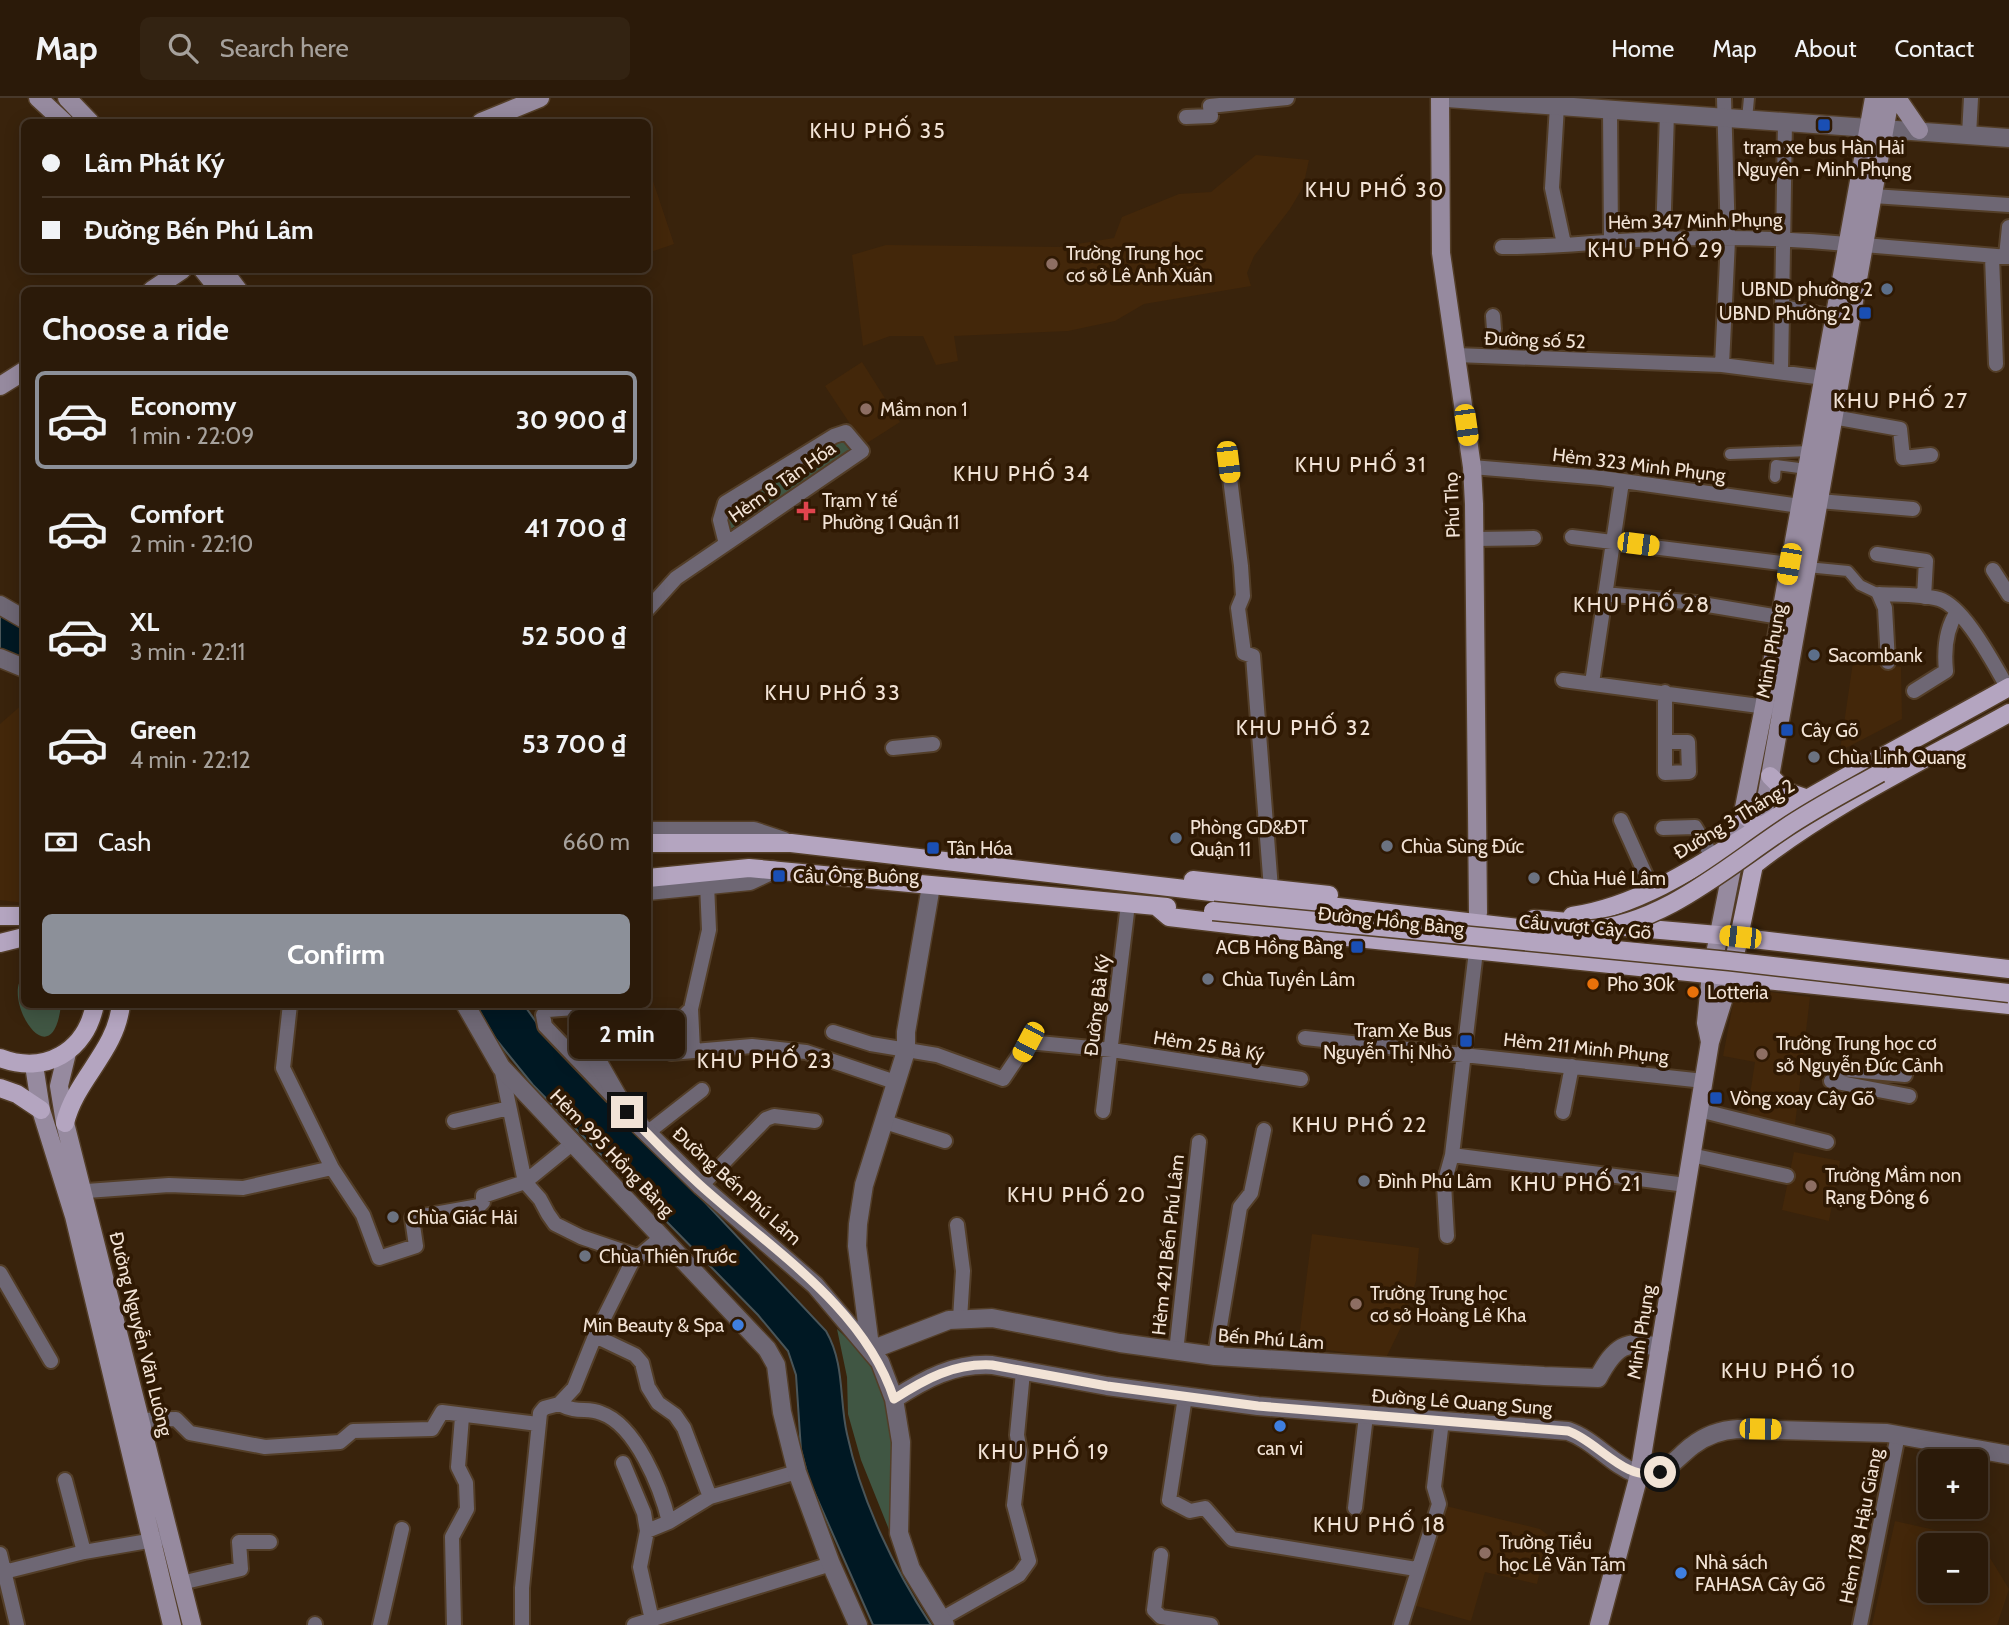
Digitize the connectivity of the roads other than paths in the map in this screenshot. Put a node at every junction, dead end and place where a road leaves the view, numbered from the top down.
1 (38, 98) edge
2 (67, 98) edge
3 (540, 98) edge
4 (1287, 98) edge
5 (1440, 98) edge
6 (1447, 98) edge
7 (1724, 98) edge
8 (1749, 98) edge
9 (1874, 98) edge
10 (1890, 98) edge
11 (1897, 98) edge
12 (1971, 98) edge
13 (1610, 104) edge
14 (1557, 106) junction
15 (1667, 113) junction
16 (1186, 117) dead end
17 (1723, 117) junction
18 (61, 119) edge
19 (87, 119) edge
20 (488, 119) edge
21 (1748, 119) junction
22 (1785, 122) junction
23 (1877, 129) junction
24 (1919, 131) junction
25 (1969, 135) junction
26 (2009, 138) edge
27 (1873, 196) junction
28 (2009, 205) edge
29 (2009, 228) edge
30 (1784, 238) junction
31 (1663, 239) junction
32 (1728, 240) junction
33 (1611, 242) junction
34 (1564, 244) junction
35 (1856, 245) junction
36 (1502, 247) dead end
37 (2002, 256) edge
38 (178, 273) edge
39 (205, 273) edge
40 (156, 287) edge
41 (217, 287) edge
42 (1783, 305) junction
43 (1835, 314) junction
44 (1456, 355) junction
45 (1996, 364) dead end
46 (1723, 365) junction
47 (1781, 372) junction
48 (21, 373) edge
49 (1832, 379) junction
50 (0, 386) edge
51 (1833, 418) junction
52 (1730, 454) dead end
53 (1931, 455) dead end
54 (1808, 460) junction
55 (1228, 462) dead end
56 (1472, 467) junction
57 (1775, 477) dead end
58 (1622, 482) junction
59 (1819, 501) junction
60 (1800, 506) junction
61 (1913, 509) dead end
62 (1572, 537) dead end
63 (1475, 538) junction
64 (1534, 538) dead end
65 (1613, 541) junction
66 (726, 544) junction
67 (1877, 554) dead end
68 (1798, 565) junction
69 (1993, 570) dead end
70 (1605, 594) junction
71 (1879, 594) junction
72 (2009, 596) edge
73 (1924, 597) junction
74 (0, 605) edge
75 (651, 606) edge
76 (1957, 612) junction
77 (21, 617) edge
78 (1780, 617) junction
79 (0, 657) edge
80 (1888, 662) dead end
81 (21, 667) edge
82 (1563, 680) dead end
83 (1592, 683) junction
84 (2009, 688) edge
85 (1914, 691) dead end
86 (1665, 692) junction
87 (2009, 699) edge
88 (1763, 707) junction
89 (1782, 709) junction
90 (2009, 713) edge
91 (1665, 742) dead end
92 (933, 744) dead end
93 (893, 748) dead end
94 (1770, 776) junction
95 (1808, 799) junction
96 (1742, 813) junction
97 (1620, 820) dead end
98 (1662, 828) dead end
99 (1761, 828) junction
100 (651, 831) edge
101 (1737, 840) junction
102 (1783, 842) junction
103 (651, 843) edge
104 (791, 843) junction
105 (1712, 856) junction
106 (1754, 865) junction
107 (773, 870) junction
108 (651, 878) edge
109 (707, 884) junction
110 (931, 886) junction
111 (1157, 887) junction
112 (1271, 888) junction
113 (1652, 889) junction
114 (651, 891) edge
115 (1214, 903) junction
116 (1128, 904) junction
117 (1156, 906) junction
118 (1478, 913) junction
119 (0, 916) edge
120 (21, 916) edge
121 (1548, 926) junction
122 (1616, 926) junction
123 (1718, 935) junction
124 (1740, 937) junction
125 (21, 938) edge
126 (0, 943) edge
127 (1476, 951) junction
128 (1611, 964) junction
129 (2009, 970) edge
130 (1711, 974) junction
131 (1731, 975) junction
132 (2009, 981) edge
133 (2009, 993) edge
134 (2009, 1005) edge
135 (94, 1008) edge
136 (120, 1008) edge
137 (289, 1008) edge
138 (467, 1008) edge
139 (561, 1008) edge
140 (575, 1008) edge
141 (691, 1009) junction
142 (833, 1032) dead end
143 (1305, 1038) dead end
144 (587, 1040) junction
145 (1710, 1042) junction
146 (655, 1044) junction
147 (693, 1050) junction
148 (1112, 1050) junction
149 (906, 1051) junction
150 (67, 1054) junction
151 (1463, 1054) junction
152 (0, 1058) edge
153 (34, 1065) junction
154 (1572, 1066) junction
155 (501, 1067) junction
156 (1840, 1069) dead end
157 (1905, 1075) dead end
158 (1301, 1079) dead end
159 (1704, 1081) junction
160 (1831, 1081) dead end
161 (895, 1082) junction
162 (0, 1088) edge
163 (702, 1090) dead end
164 (1909, 1096) dead end
165 (509, 1108) junction
166 (41, 1110) junction
167 (1699, 1110) junction
168 (1102, 1111) dead end
169 (627, 1112) junction
170 (1563, 1112) dead end
171 (454, 1121) dead end
172 (815, 1121) dead end
173 (885, 1122) junction
174 (65, 1123) junction
175 (1264, 1130) dead end
176 (647, 1133) junction
177 (945, 1141) dead end
178 (1199, 1142) dead end
179 (1827, 1142) dead end
180 (573, 1143) junction
181 (1452, 1155) junction
182 (1691, 1155) junction
183 (332, 1168) junction
184 (1787, 1176) dead end
185 (525, 1182) junction
186 (1686, 1185) junction
187 (701, 1186) junction
188 (76, 1191) junction
189 (957, 1225) dead end
190 (1447, 1236) dead end
191 (662, 1237) junction
192 (637, 1256) junction
193 (0, 1273) edge
194 (960, 1319) junction
195 (595, 1336) junction
196 (1660, 1348) junction
197 (871, 1350) junction
198 (1176, 1352) junction
199 (1215, 1356) junction
200 (51, 1361) dead end
201 (1023, 1372) junction
202 (1185, 1397) junction
203 (894, 1399) junction
204 (559, 1404) junction
205 (462, 1416) junction
206 (1366, 1416) junction
207 (141, 1420) junction
208 (1442, 1421) junction
209 (538, 1424) junction
210 (1898, 1435) junction
211 (2009, 1455) edge
212 (622, 1463) dead end
213 (797, 1472) junction
214 (1639, 1475) junction
215 (65, 1480) dead end
216 (710, 1497) junction
217 (1355, 1508) dead end
218 (669, 1522) junction
219 (402, 1529) dead end
220 (646, 1531) junction
221 (170, 1537) junction
222 (151, 1540) junction
223 (270, 1542) dead end
224 (84, 1552) junction
225 (0, 1554) edge
226 (1161, 1555) dead end
227 (831, 1564) junction
228 (1416, 1569) junction
229 (4, 1572) junction
230 (181, 1583) junction
231 (652, 1620) junction
232 (943, 1622) edge
233 (17, 1625) edge
234 (172, 1625) edge
235 (192, 1625) edge
236 (380, 1625) edge
237 (454, 1625) edge
238 (522, 1625) edge
239 (634, 1625) edge
240 (859, 1625) edge
241 (1211, 1625) edge
242 (1401, 1625) edge
243 (1599, 1625) edge
244 (1860, 1625) edge

1 - 18 main road
2 - 19 main road
3 - 20 main road
4 - 16 street
5 - 44 main road, Phú Thọ
6 - 14 street
7 - 17 street
8 - 21 street
9 - 23 main road, Minh Phụng
10 - 23 main road, Minh Phụng
11 - 24 main road
12 - 25 street
13 - 14 street
13 - 15 street
13 - 33 street
14 - 34 street
15 - 17 street
15 - 31 street
17 - 21 street
17 - 32 street
21 - 22 street
22 - 23 street
22 - 30 street
23 - 24 street
23 - 27 main road, Minh Phụng
23 - 35 main road, Minh Phụng
24 - 25 street
25 - 26 street
27 - 28 street
27 - 35 main road, Minh Phụng
29 - 37 street
30 - 32 street, Hẻm 347 Minh Phụng
30 - 35 street, Hẻm 347 Minh Phụng
30 - 42 street
31 - 32 street, Hẻm 347 Minh Phụng
31 - 33 street, Hẻm 347 Minh Phụng
32 - 46 street
33 - 34 street, Hẻm 347 Minh Phụng
34 - 36 street, Hẻm 347 Minh Phụng
35 - 37 street, Hẻm 347 Minh Phụng
35 - 43 main road, Minh Phụng
35 - 49 main road, Minh Phụng
37 - 45 street
38 - 40 main road
39 - 41 main road
42 - 43 street
42 - 47 street
43 - 49 main road, Minh Phụng
44 - 46 street, Đường số 52
44 - 56 main road, Phú Thọ
46 - 47 street, Đường số 52
47 - 49 street, Đường số 52
48 - 50 main road
49 - 51 main road, Minh Phụng
49 - 54 main road, Minh Phụng
51 - 53 street
51 - 59 main road, Minh Phụng
52 - 54 street
54 - 57 street
54 - 60 main road, Minh Phụng
55 - 112 street
56 - 58 street, Hẻm 323 Minh Phụng
56 - 63 main road, Phú Thọ
58 - 60 street, Hẻm 323 Minh Phụng
58 - 65 street
59 - 61 street
59 - 68 main road, Minh Phụng
60 - 68 main road, Minh Phụng
62 - 65 street
63 - 64 street
63 - 118 main road, Phú Thọ
65 - 68 street
65 - 70 street
66 - 66 street, Hẻm 8 Tân Hóa
66 - 75 street, Hẻm 8 Tân Hóa
67 - 73 street
68 - 71 street
68 - 78 main road, Minh Phụng
68 - 89 main road, Minh Phụng
69 - 72 street
70 - 78 street
70 - 83 street
71 - 73 street
71 - 80 street
73 - 76 street
74 - 77 street
76 - 84 street
76 - 85 street
78 - 88 main road, Minh Phụng
79 - 81 street
82 - 83 street
83 - 86 street
84 - 95 main road, Đường 3 Tháng 2
86 - 88 street
86 - 91 street
87 - 121 main road, Cầu vượt Cây Gõ, bridge
88 - 89 street
88 - 96 main road, Minh Phụng
89 - 94 main road, Minh Phụng
90 - 102 main road
92 - 93 street
94 - 95 main road
94 - 99 main road, Minh Phụng
95 - 99 main road, Đường 3 Tháng 2
96 - 99 main road
96 - 101 main road, Minh Phụng
97 - 113 street
98 - 105 street
99 - 101 main road, Đường 3 Tháng 2
99 - 102 main road
99 - 106 main road, Minh Phụng
100 - 104 street, Đường Hồng Bàng
101 - 105 main road, Đường 3 Tháng 2
101 - 123 main road, Minh Phụng
102 - 106 main road
103 - 104 main road, Đường Hồng Bàng
104 - 111 main road, Đường Hồng Bàng
105 - 113 main road, Đường 3 Tháng 2
106 - 124 main road, Minh Phụng
107 - 108 main road, Đường Hồng Bàng
107 - 109 street, Đường Hồng Bàng
107 - 110 main road, Đường Hồng Bàng
109 - 114 street, Đường Hồng Bàng
109 - 141 street
110 - 116 main road, Đường Hồng Bàng
110 - 149 street
111 - 112 main road, Đường Hồng Bàng
111 - 115 main road, Cầu vượt Cây Gõ
112 - 118 main road, Đường Hồng Bàng
113 - 121 main road, Đường 3 Tháng 2
115 - 117 main road, Cầu vượt Cây Gõ
115 - 121 main road, Cầu vượt Cây Gõ
115 - 133 main road, Cầu vượt Cây Gõ, bridge
116 - 117 main road, Đường Hồng Bàng
116 - 148 street, Đường Bà Ký
117 - 127 main road, Đường Hồng Bàng
118 - 121 main road, Đường Hồng Bàng
119 - 120 main road
121 - 122 main road, Đường Hồng Bàng
121 - 132 main road, Cầu vượt Cây Gõ, bridge
122 - 123 main road, Đường Hồng Bàng
122 - 128 main road
123 - 124 main road, Đường Hồng Bàng
123 - 130 main road, Minh Phụng
124 - 129 main road, Đường Hồng Bàng
124 - 131 main road, Minh Phụng
125 - 126 main road
127 - 128 main road, Đường Hồng Bàng
127 - 151 street
128 - 130 main road, Đường Hồng Bàng
130 - 131 main road, Đường Hồng Bàng
130 - 145 main road, Minh Phụng
131 - 134 main road, Đường Hồng Bàng
131 - 145 main road, Minh Phụng
135 - 150 main road
136 - 174 main road
137 - 183 street
138 - 155 street, Hẻm 995 Hồng Bàng
139 - 169 street
140 - 144 street, Đường Bến Phú Lâm
141 - 146 street
141 - 147 street
142 - 149 street
143 - 151 street, Hẻm 211 Minh Phụng
144 - 146 street
144 - 169 street, Đường Bến Phú Lâm
145 - 159 main road, Minh Phụng
146 - 147 street
147 - 161 street
148 - 149 street, Hẻm 25 Bà Ký
148 - 158 street, Hẻm 25 Bà Ký
148 - 168 street, Đường Bà Ký
149 - 161 street
150 - 153 main road
150 - 174 main road, Đường Nguyễn Văn Luông
151 - 154 street, Hẻm 211 Minh Phụng
151 - 181 street
152 - 153 main road
153 - 166 main road, Đường Nguyễn Văn Luông
154 - 159 street, Hẻm 211 Minh Phụng
154 - 170 street
155 - 165 street, Hẻm 995 Hồng Bàng
155 - 180 street, Hẻm 995 Hồng Bàng
156 - 157 street
159 - 167 main road, Minh Phụng
160 - 164 street
161 - 173 street
162 - 166 main road
163 - 176 street
165 - 171 street
165 - 185 street, Hẻm 995 Hồng Bàng
166 - 188 main road, Đường Nguyễn Văn Luông
167 - 179 street
167 - 182 main road, Minh Phụng
169 - 176 street, Đường Bến Phú Lâm
172 - 187 street
173 - 177 street
173 - 197 street
174 - 188 main road, Đường Nguyễn Văn Luông
175 - 199 street
176 - 187 street, Đường Bến Phú Lâm
178 - 198 street, Hẻm 421 Bến Phú Lâm
180 - 185 street
180 - 191 street, Hẻm 995 Hồng Bàng
181 - 186 street
181 - 190 street
182 - 184 street
182 - 186 main road, Minh Phụng
183 - 185 street
183 - 188 street
185 - 192 street, Hẻm 995 Hồng Bàng
186 - 196 main road, Minh Phụng
187 - 197 street, Đường Bến Phú Lâm
188 - 207 main road, Đường Nguyễn Văn Luông
188 - 222 main road, Đường Nguyễn Văn Luông
189 - 194 street
191 - 192 street
191 - 213 street, Hẻm 995 Hồng Bàng
192 - 195 street
193 - 200 street
194 - 197 street, Bến Phú Lâm
194 - 198 street, Bến Phú Lâm
195 - 204 street
195 - 216 street
196 - 199 street, Bến Phú Lâm
196 - 214 main road, Minh Phụng
197 - 203 street
198 - 199 street, Bến Phú Lâm
201 - 202 street, Đường Lê Quang Sung
201 - 203 street, Đường Lê Quang Sung
201 - 232 street
202 - 206 street, Đường Lê Quang Sung
202 - 228 street
203 - 232 street
204 - 209 street
204 - 218 street
205 - 207 street
205 - 209 street
205 - 237 street
206 - 208 street, Đường Lê Quang Sung
206 - 217 street
207 - 221 main road, Đường Nguyễn Văn Luông
208 - 214 street, Đường Lê Quang Sung
208 - 228 street
209 - 238 street
210 - 211 street
210 - 214 street
210 - 244 street, Hẻm 178 Hậu Giang
212 - 220 street
213 - 216 street
213 - 227 street, Hẻm 995 Hồng Bàng
214 - 243 main road, Minh Phụng
215 - 224 street
216 - 218 street
218 - 220 street
219 - 236 street
220 - 231 street
221 - 222 street
221 - 230 main road, Đường Nguyễn Văn Luông
222 - 224 street
222 - 234 main road, Đường Nguyễn Văn Luông
223 - 230 street
224 - 229 street
225 - 229 street
226 - 241 street
227 - 231 street
227 - 240 street, Hẻm 995 Hồng Bàng
228 - 242 street
229 - 233 street
230 - 235 main road, Đường Nguyễn Văn Luông
231 - 239 street

